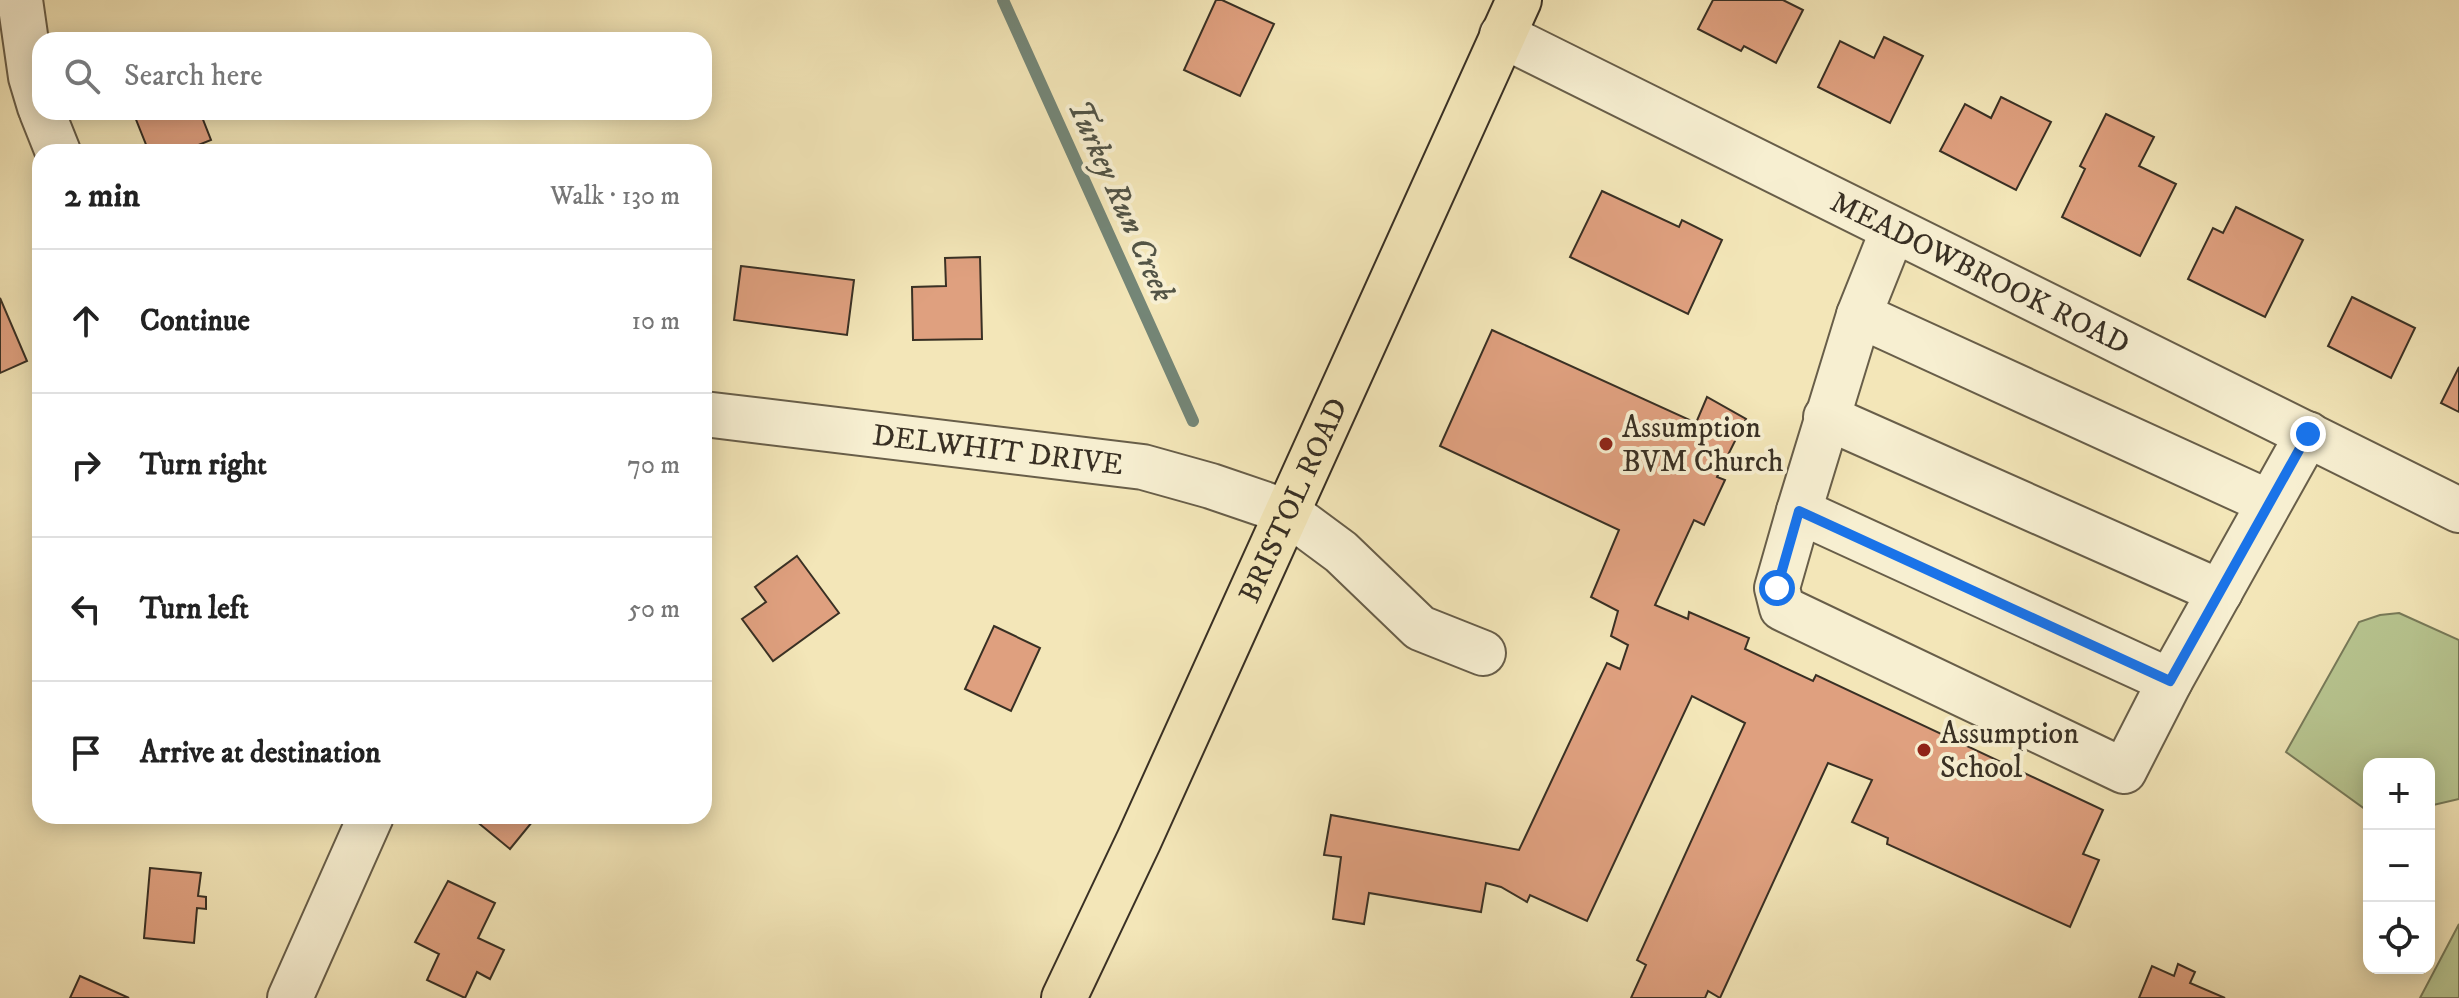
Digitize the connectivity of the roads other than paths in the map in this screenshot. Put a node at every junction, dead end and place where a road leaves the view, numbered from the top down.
1 (20, 0) edge
2 (1511, 18) edge
3 (32, 80) edge
4 (45, 120) edge
5 (55, 144) edge
6 (1893, 230) junction
7 (1859, 315) junction
8 (712, 415) edge
9 (1826, 417) junction
10 (2308, 434) junction
11 (2268, 502) junction
12 (2459, 510) edge
13 (1799, 511) junction
14 (1287, 512) junction
15 (2220, 592) junction
16 (1483, 653) dead end
17 (2170, 681) junction
18 (367, 824) edge
19 (290, 998) edge
20 (1064, 998) edge

1 - 3 street
2 - 6 street, MEADOWBROOK ROAD
2 - 14 main road, BRISTOL ROAD
4 - 5 street
6 - 7 street
6 - 10 street, MEADOWBROOK ROAD
7 - 9 street
7 - 11 street
8 - 14 street, DELWHIT DRIVE
9 - 13 street
9 - 15 street
10 - 11 street
10 - 12 street, MEADOWBROOK ROAD
11 - 15 street
13 - 17 street
13 - 17 street
14 - 16 street, DELWHIT DRIVE
14 - 20 main road, BRISTOL ROAD
15 - 17 street
18 - 19 street

